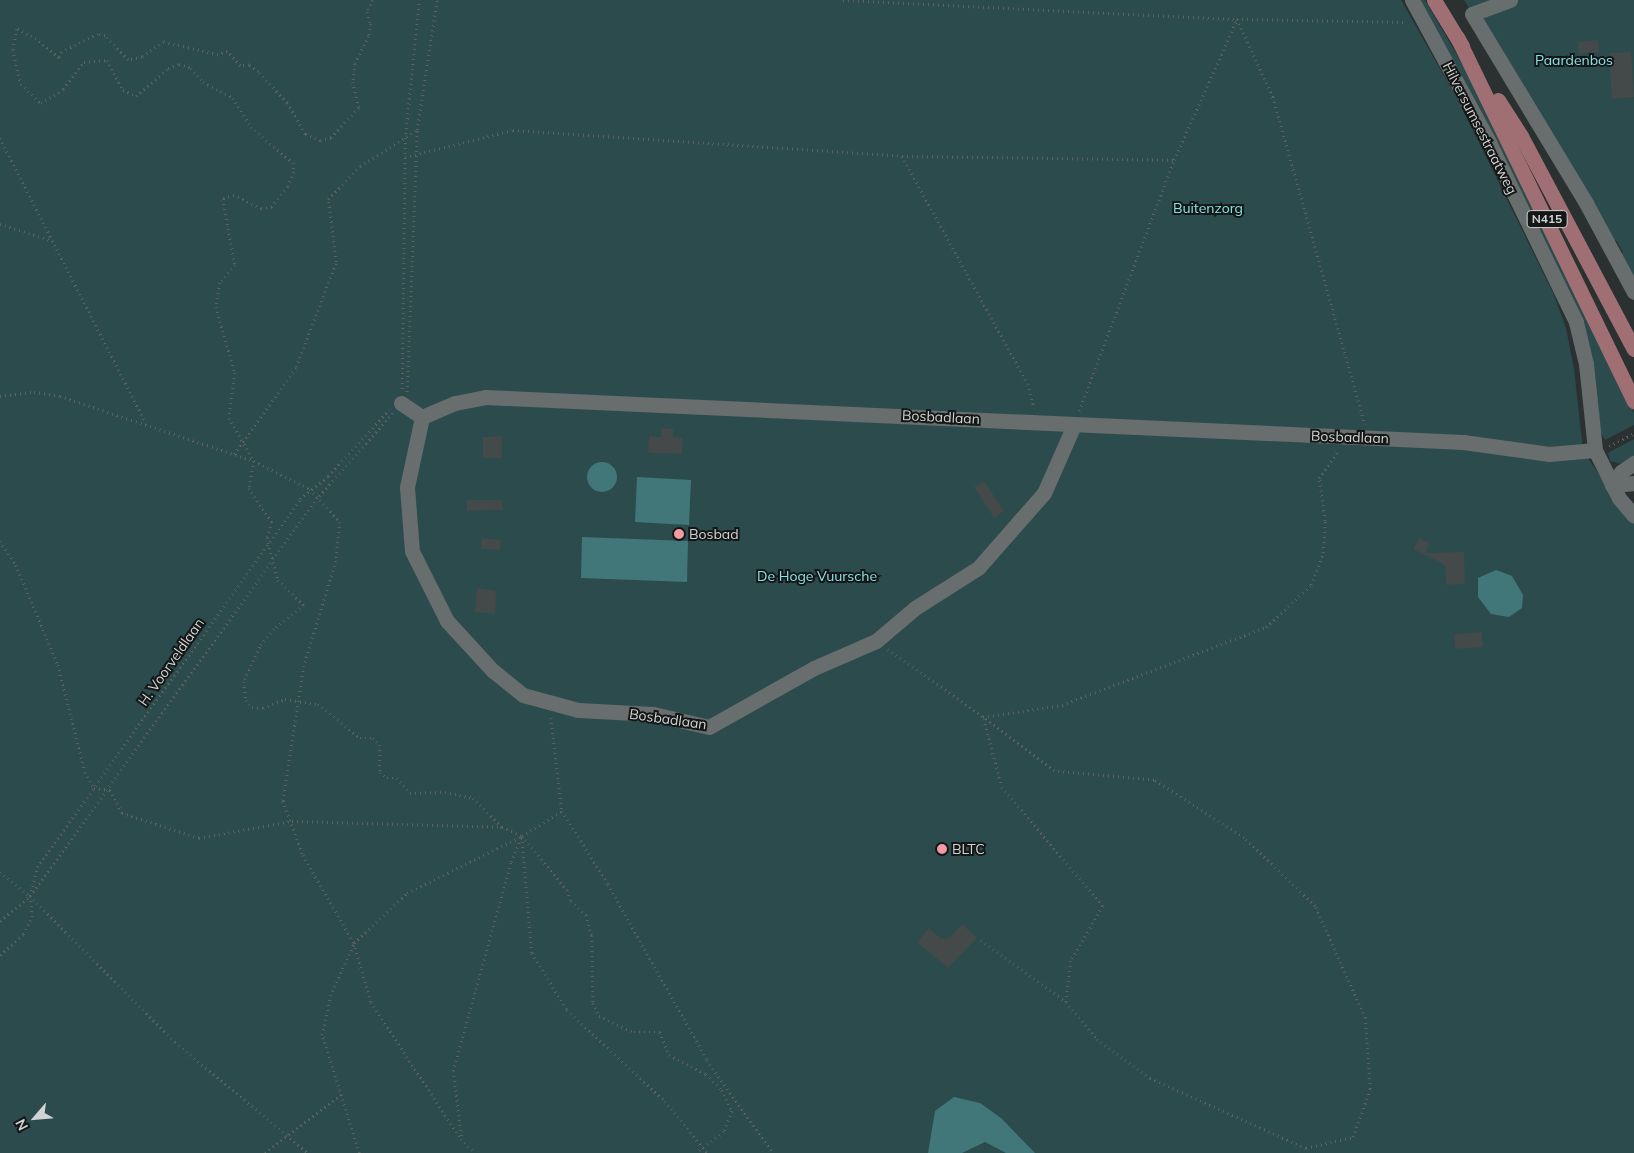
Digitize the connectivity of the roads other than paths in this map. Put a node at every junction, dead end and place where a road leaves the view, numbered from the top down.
1 (1412, 0) edge
2 (1434, 0) edge
3 (1510, 0) edge
4 (1457, 38) junction
5 (1634, 292) edge
6 (1634, 349) edge
7 (1634, 401) edge
8 (401, 403) road end
9 (422, 416) junction
10 (1074, 424) junction
11 (1595, 450) junction
12 (1634, 463) edge
13 (1634, 482) edge
14 (1612, 485) junction
15 (1634, 516) edge

1 - 11 street, Hilversumsestraatweg
2 - 4 main road, Hilversumsestraatweg / N415
3 - 5 street
4 - 6 main road, Hilversumsestraatweg / N415
4 - 7 main road, Hilversumsestraatweg / N415
8 - 9 street
9 - 10 street, Bosbadlaan
9 - 10 street, Bosbadlaan
10 - 11 street, Bosbadlaan
11 - 14 street, Hilversumsestraatweg
12 - 14 street
13 - 14 street
14 - 15 street, Hilversumsestraatweg

